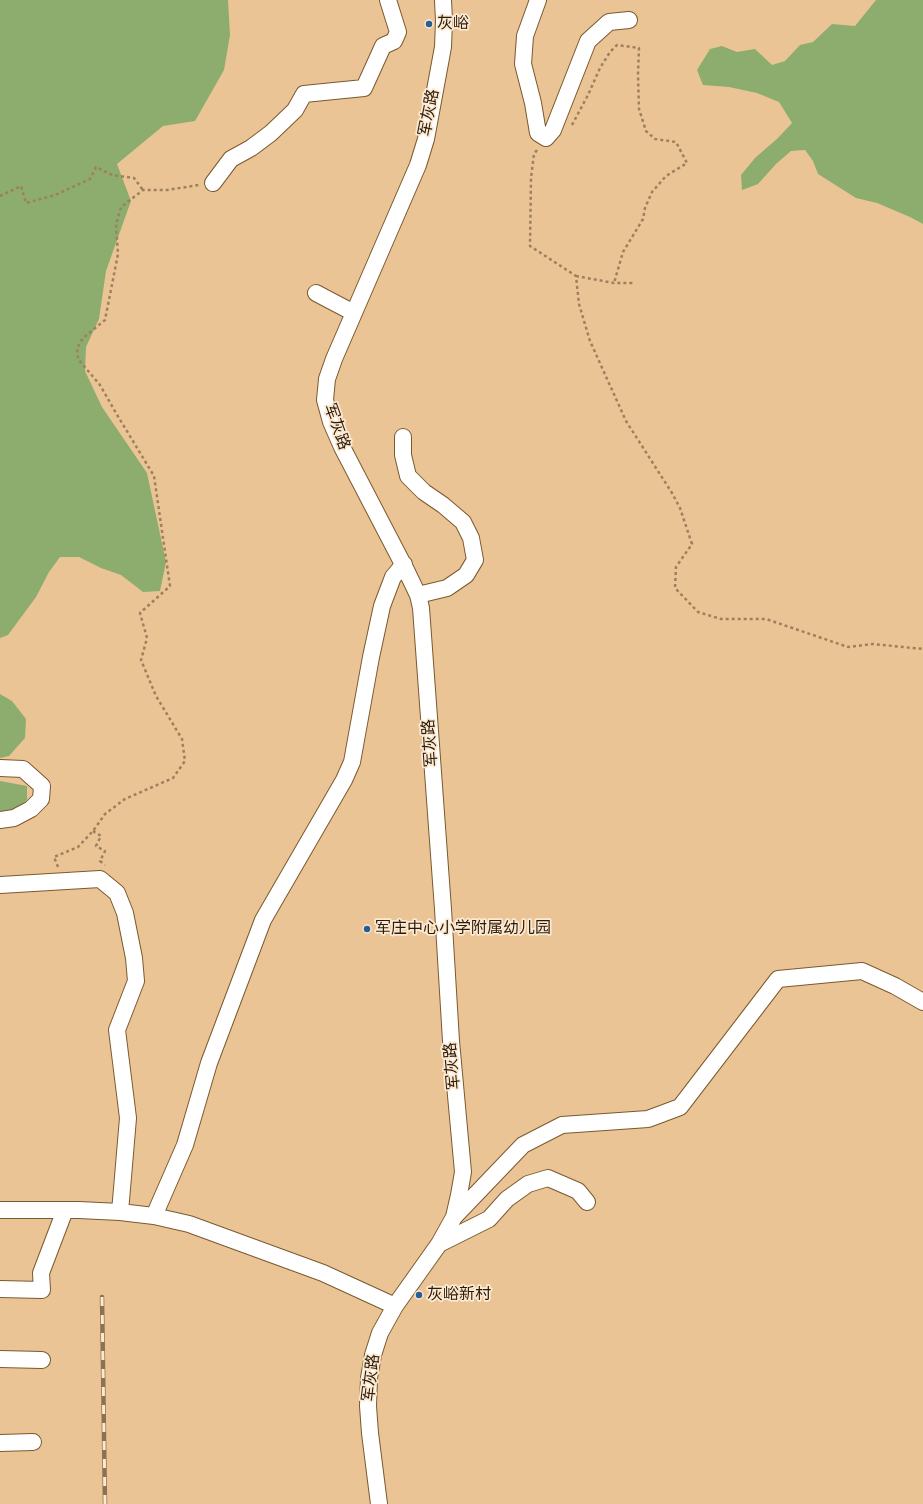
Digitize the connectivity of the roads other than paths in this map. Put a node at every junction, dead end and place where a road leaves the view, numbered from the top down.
1 (388, 0) edge
2 (443, 0) edge
3 (538, 0) edge
4 (629, 20) dead end
5 (213, 183) road end
6 (316, 293) dead end
7 (354, 313) junction
8 (403, 437) dead end
9 (404, 564) junction
10 (418, 595) junction
11 (0, 768) edge
12 (0, 820) edge
13 (0, 885) edge
14 (923, 1002) edge
15 (587, 1202) dead end
16 (0, 1210) edge
17 (64, 1210) junction
18 (120, 1212) junction
19 (154, 1216) junction
20 (454, 1217) junction
21 (439, 1244) junction
22 (0, 1289) edge
23 (395, 1306) junction
24 (0, 1359) edge
25 (42, 1360) dead end
26 (33, 1442) dead end
27 (0, 1443) edge
28 (379, 1504) edge

1 - 5 street
2 - 7 street, 军灰路
3 - 4 street
6 - 7 street
7 - 9 street, 军灰路
8 - 10 street
9 - 10 street, 军灰路
9 - 19 street
10 - 20 street, 军灰路
11 - 12 street
13 - 18 street
14 - 20 street
15 - 21 street
16 - 17 street
17 - 18 street
17 - 22 street
18 - 19 street
19 - 23 street
20 - 21 street, 军灰路
21 - 23 street, 军灰路
23 - 28 street, 军灰路
24 - 25 street
26 - 27 street

